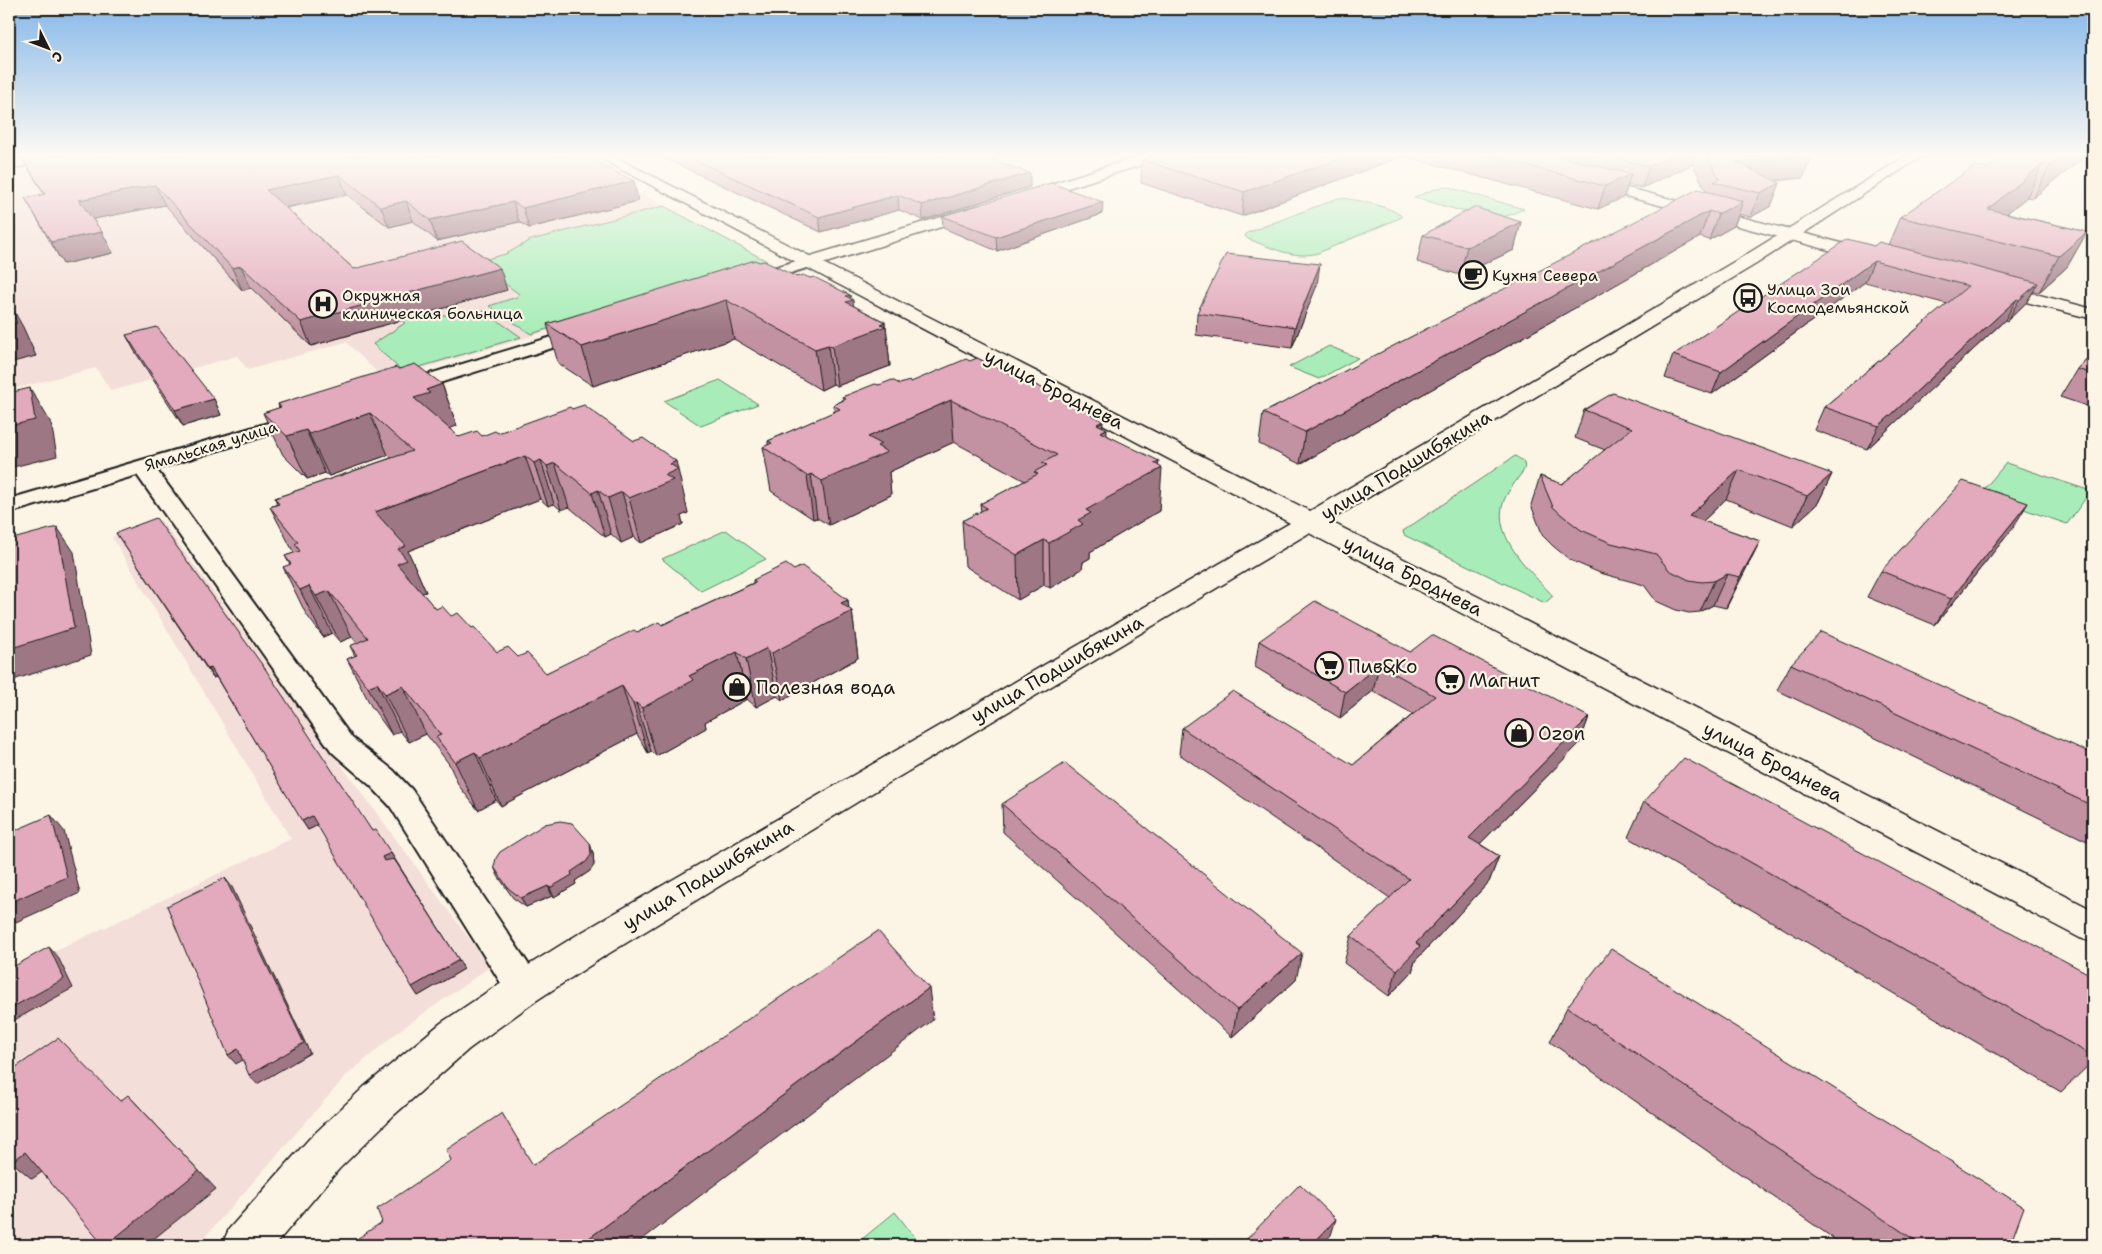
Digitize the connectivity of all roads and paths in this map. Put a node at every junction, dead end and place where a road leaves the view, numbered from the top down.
1 (714, 214) edge
2 (970, 214) edge
3 (1710, 214) edge
4 (1826, 214) edge
5 (1791, 235) junction
6 (1886, 260) edge
7 (810, 262) junction
8 (1980, 284) edge
9 (735, 286) edge
10 (2093, 314) edge
11 (604, 326) edge
12 (378, 395) edge
13 (322, 413) edge
14 (143, 467) junction
15 (9, 506) edge
16 (1309, 522) junction
17 (2093, 927) edge
18 (524, 988) junction
19 (244, 1245) edge

1 - 7 main road, улица Броднева
2 - 7 main road
3 - 5 main road
4 - 5 main road, улица Подшибякина
5 - 6 main road
5 - 16 main road, улица Подшибякина
7 - 9 street
7 - 16 main road, улица Броднева
8 - 10 main road
11 - 12 street
13 - 14 street, Ямальская улица
14 - 15 street, Ямальская улица
14 - 18 street
16 - 17 main road, улица Броднева
16 - 18 main road, улица Подшибякина
18 - 19 main road, улица Подшибякина

